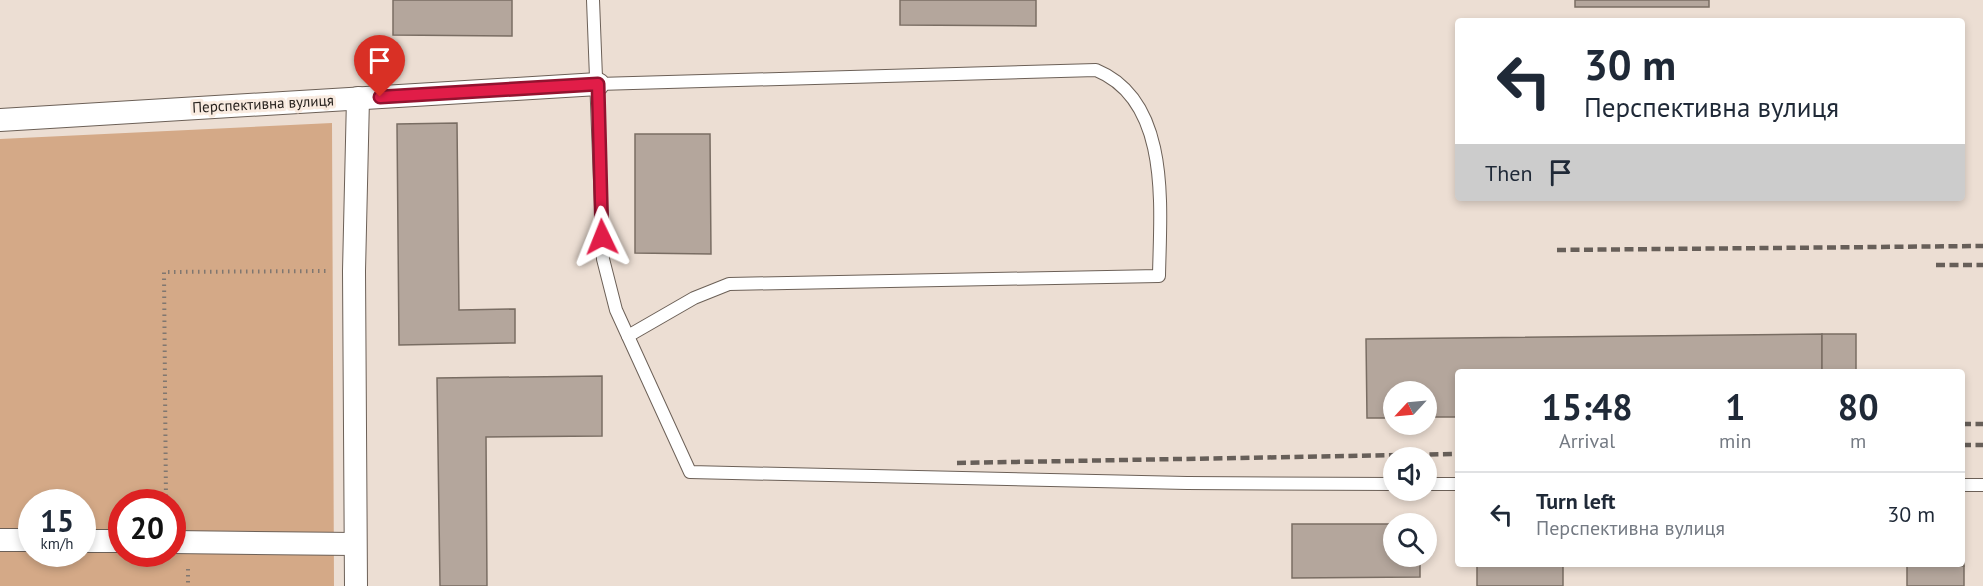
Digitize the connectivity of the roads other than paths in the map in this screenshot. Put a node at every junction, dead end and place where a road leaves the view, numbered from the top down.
1 (594, 0) edge
2 (598, 84) junction
3 (358, 98) junction
4 (0, 120) edge
5 (628, 336) junction
6 (1383, 484) edge
7 (1437, 484) edge
8 (1455, 484) edge
9 (1965, 485) edge
10 (1983, 485) edge
11 (0, 540) edge
12 (18, 540) edge
13 (186, 542) edge
14 (355, 544) junction
15 (356, 586) edge

1 - 2 lane
2 - 3 street, Перспективна вулиця
2 - 5 lane
2 - 5 lane
3 - 4 street, Перспективна вулиця
3 - 14 street
5 - 6 lane
7 - 8 lane
9 - 10 lane
11 - 12 street
13 - 14 street
14 - 15 street

